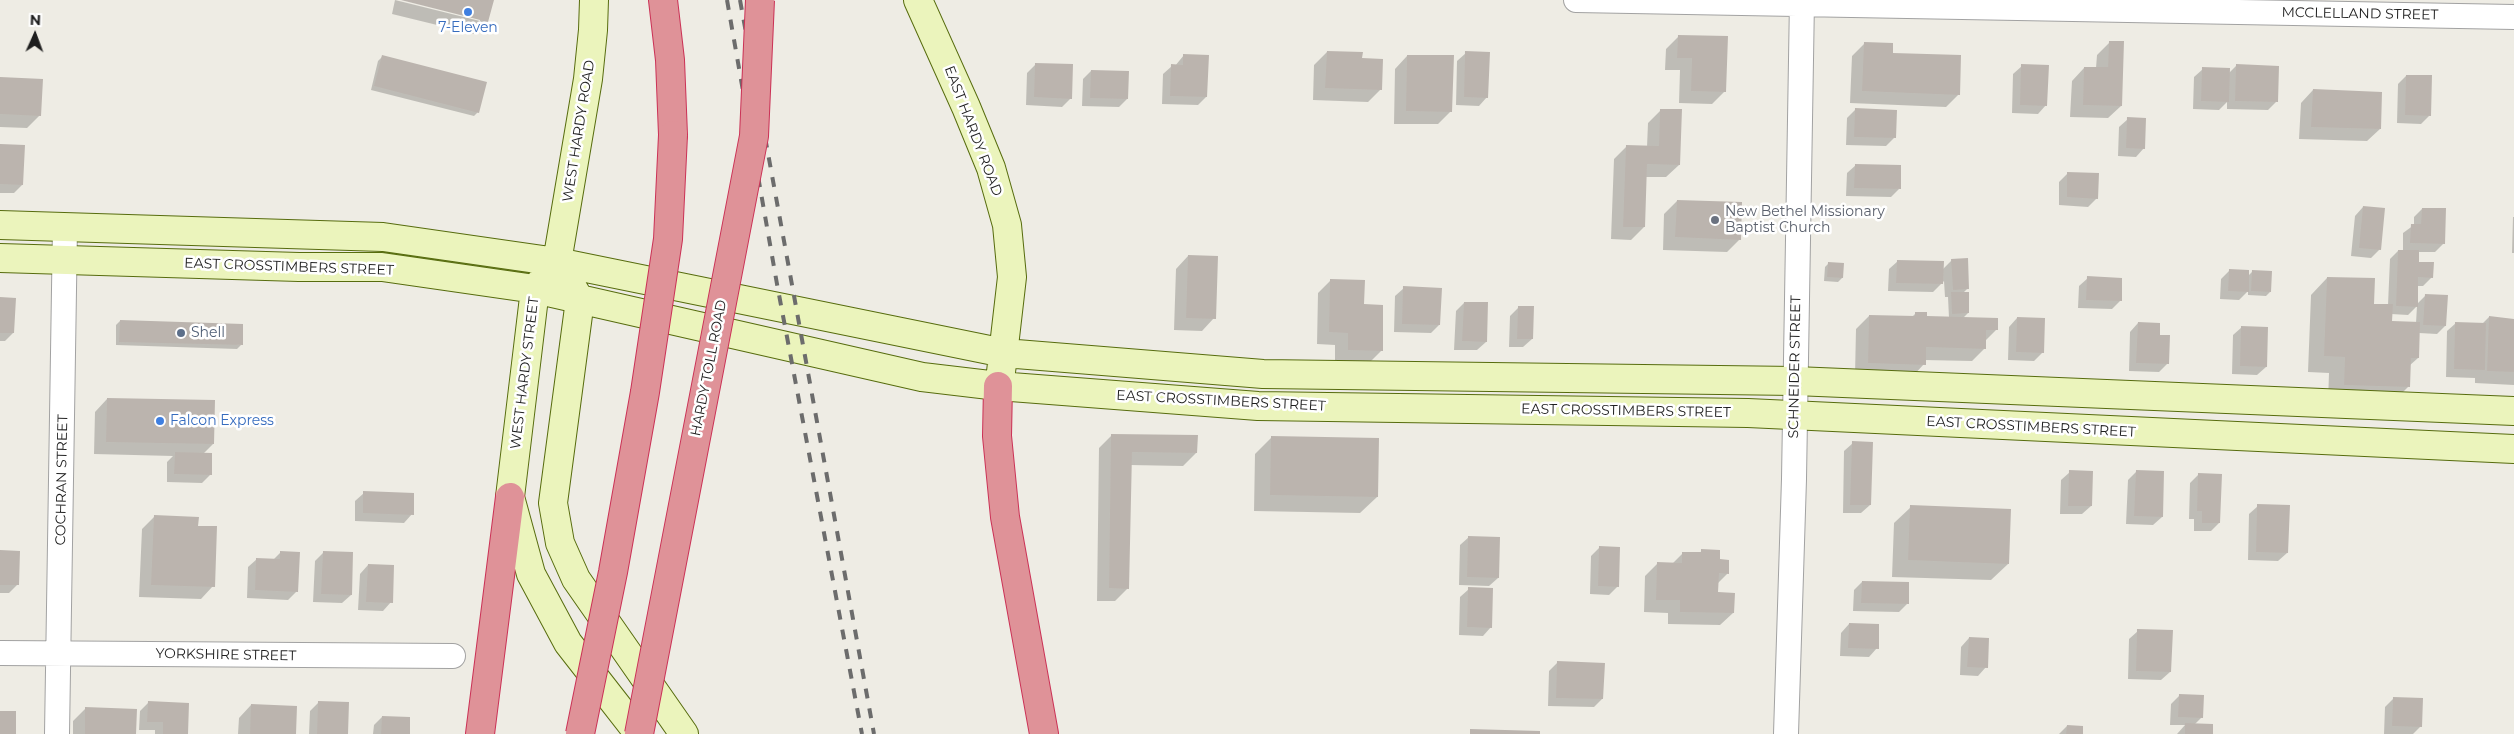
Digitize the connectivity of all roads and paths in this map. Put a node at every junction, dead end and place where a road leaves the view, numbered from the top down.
1 (594, 0) edge
2 (663, 0) edge
3 (760, 0) edge
4 (918, 0) edge
5 (1576, 0) edge
6 (1802, 1) edge
7 (2514, 17) edge
8 (0, 225) edge
9 (65, 226) junction
10 (304, 234) junction
11 (0, 258) edge
12 (65, 260) junction
13 (557, 262) junction
14 (300, 267) junction
15 (535, 289) junction
16 (580, 300) junction
17 (1004, 353) junction
18 (1263, 374) junction
19 (1440, 377) junction
20 (1795, 381) junction
21 (998, 386) junction
22 (2039, 391) junction
23 (1258, 406) junction
24 (2419, 407) junction
25 (1442, 408) junction
26 (2514, 411) edge
27 (1794, 416) junction
28 (2036, 427) junction
29 (2416, 446) junction
30 (2514, 449) edge
31 (510, 498) junction
32 (0, 653) edge
33 (58, 653) junction
34 (453, 656) dead end
35 (57, 734) edge
36 (480, 734) edge
37 (580, 734) edge
38 (639, 734) edge
39 (684, 734) edge
40 (1044, 734) edge
41 (1786, 734) edge

1 - 13 main road, WEST HARDY ROAD
2 - 37 highway, bridge
3 - 38 highway, HARDY TOLL ROAD, bridge
4 - 17 main road, EAST HARDY ROAD
5 - 6 street, MCCLELLAND STREET
6 - 7 street, MCCLELLAND STREET
6 - 20 street, SCHNEIDER STREET
8 - 9 main road
9 - 10 main road
9 - 12 street, COCHRAN STREET
10 - 13 main road
10 - 14 main road
11 - 12 main road, EAST CROSSTIMBERS STREET
12 - 14 main road, EAST CROSSTIMBERS STREET
12 - 33 street, COCHRAN STREET
13 - 15 main road, WEST HARDY STREET
13 - 16 main road
13 - 17 main road
14 - 15 main road, EAST CROSSTIMBERS STREET
15 - 16 main road, EAST CROSSTIMBERS STREET
15 - 31 main road, WEST HARDY STREET
16 - 21 main road, EAST CROSSTIMBERS STREET
16 - 39 main road
17 - 18 main road
17 - 21 main road, EAST HARDY ROAD
18 - 19 main road
18 - 23 main road
19 - 20 main road
19 - 25 main road
20 - 22 main road
20 - 27 street, SCHNEIDER STREET
21 - 23 main road, EAST CROSSTIMBERS STREET
21 - 40 highway
22 - 24 main road
22 - 28 main road
23 - 25 main road, EAST CROSSTIMBERS STREET
24 - 26 main road
24 - 29 main road
25 - 27 main road, EAST CROSSTIMBERS STREET
27 - 28 main road, EAST CROSSTIMBERS STREET
27 - 41 street, SCHNEIDER STREET
28 - 29 main road, EAST CROSSTIMBERS STREET
29 - 30 main road, EAST CROSSTIMBERS STREET
31 - 36 highway
31 - 38 main road, WEST HARDY STREET
32 - 33 street, YORKSHIRE STREET
33 - 34 street, YORKSHIRE STREET
33 - 35 street, COCHRAN STREET

